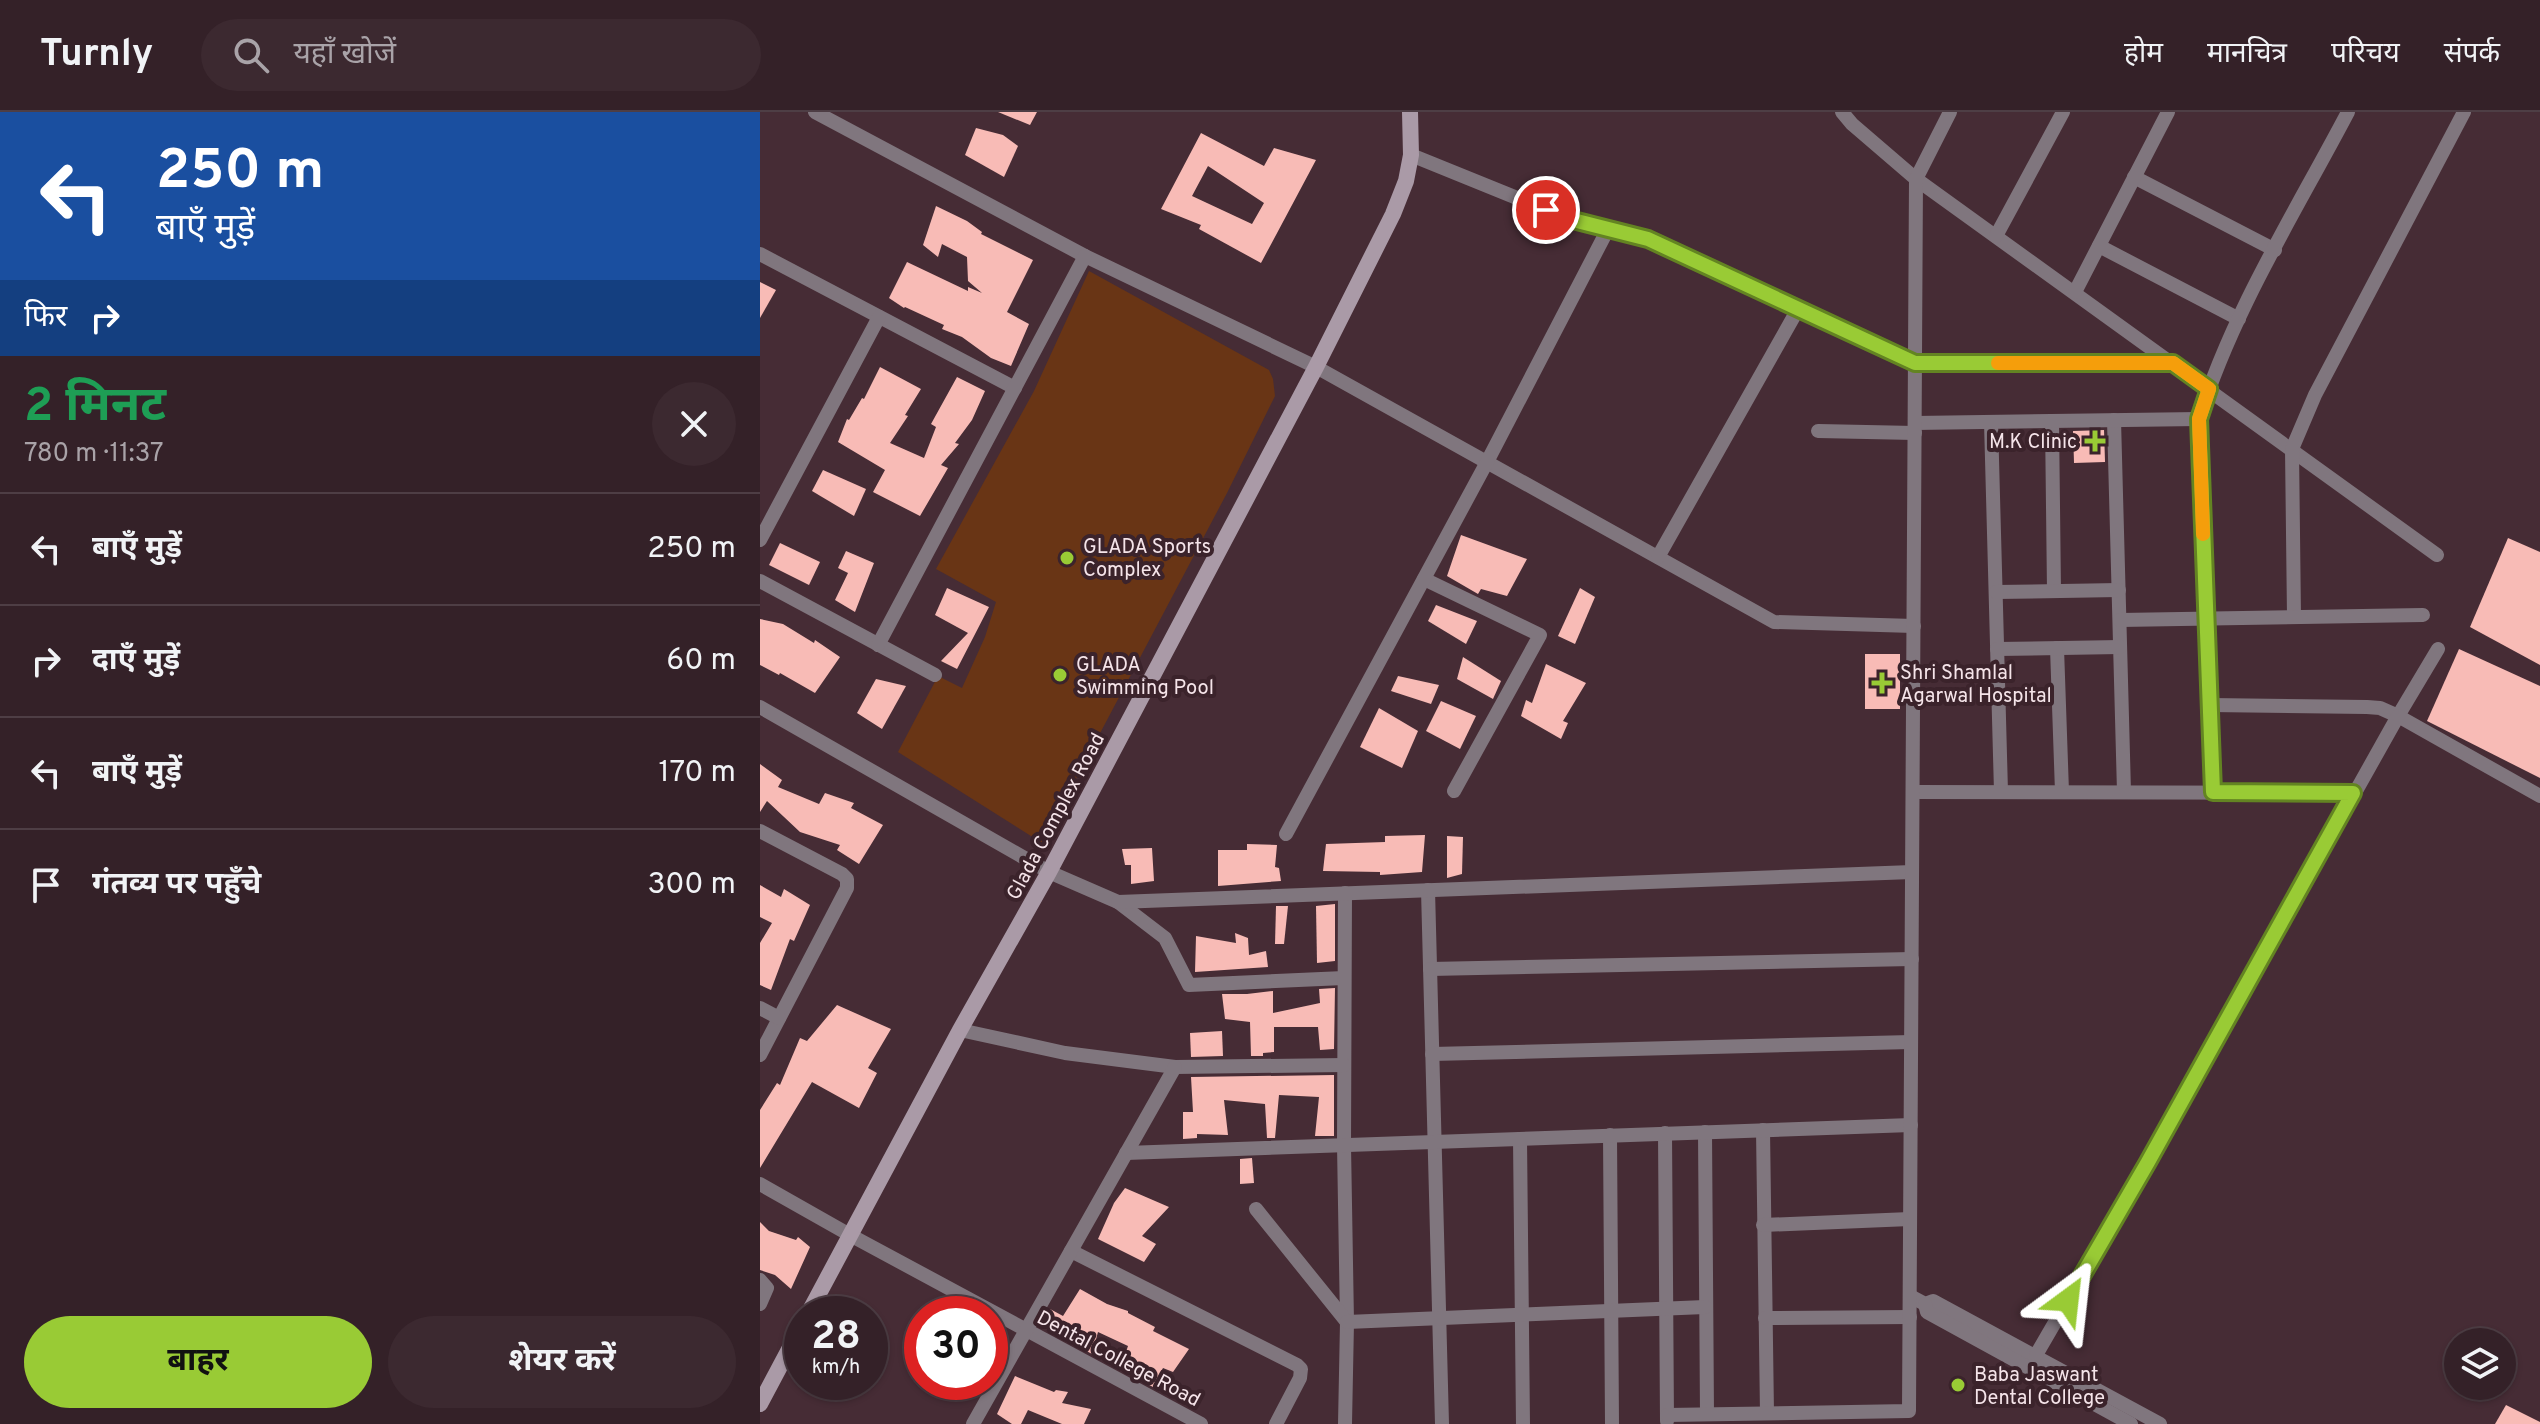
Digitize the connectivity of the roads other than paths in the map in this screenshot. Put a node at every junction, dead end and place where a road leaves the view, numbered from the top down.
1 (1410, 112) edge
2 (1842, 112) edge
3 (1950, 112) edge
4 (2063, 112) edge
5 (2168, 112) edge
6 (2348, 112) edge
7 (2464, 112) edge
8 (820, 113) edge
9 (1411, 155) junction
10 (2134, 177) junction
11 (1916, 179) junction
12 (1608, 229) junction
13 (1996, 236) junction
14 (2099, 246) junction
15 (2275, 250) junction
16 (760, 254) edge
17 (1085, 256) junction
18 (2075, 292) junction
19 (1798, 309) junction
20 (879, 317) junction
21 (2239, 319) junction
22 (1915, 363) junction
23 (2173, 363) junction
24 (1316, 367) junction
25 (1015, 388) junction
26 (2209, 389) junction
27 (2199, 419) junction
28 (2114, 420) junction
29 (2052, 421) junction
30 (1991, 422) junction
31 (1915, 428) junction
32 (1818, 431) dead end
33 (2292, 449) junction
34 (1487, 462) junction
35 (760, 540) edge
36 (2437, 555) dead end
37 (1658, 557) junction
38 (1424, 579) junction
39 (760, 581) edge
40 (2119, 590) junction
41 (2054, 591) junction
42 (1996, 592) junction
43 (2423, 615) dead end
44 (2294, 617) junction
45 (2207, 619) junction
46 (2120, 620) junction
47 (1914, 626) junction
48 (878, 645) junction
49 (2120, 647) junction
50 (2057, 648) junction
51 (1997, 649) junction
52 (2438, 649) dead end
53 (935, 675) dead end
54 (2210, 705) junction
55 (760, 707) edge
56 (2398, 716) junction
57 (1454, 791) dead end
58 (1913, 792) junction
59 (2001, 792) junction
60 (2062, 792) junction
61 (2124, 792) junction
62 (2213, 792) junction
63 (2353, 793) junction
64 (2540, 796) edge
65 (760, 831) edge
66 (1286, 834) dead end
67 (1049, 872) junction
68 (1912, 872) junction
69 (1428, 890) junction
70 (1345, 893) junction
71 (1118, 902) junction
72 (1912, 959) junction
73 (1430, 969) junction
74 (1344, 978) junction
75 (760, 1008) edge
76 (779, 1018) junction
77 (960, 1030) junction
78 (1911, 1042) junction
79 (1432, 1054) junction
80 (760, 1055) edge
81 (1344, 1065) junction
82 (1175, 1067) junction
83 (1911, 1125) junction
84 (1763, 1130) junction
85 (1705, 1132) junction
86 (1665, 1133) junction
87 (1610, 1135) junction
88 (1520, 1139) junction
89 (1435, 1142) junction
90 (1344, 1145) junction
91 (1126, 1153) junction
92 (760, 1184) edge
93 (1256, 1209) dead end
94 (1910, 1219) junction
95 (1763, 1225) junction
96 (850, 1235) junction
97 (1071, 1251) junction
98 (760, 1280) edge
99 (818, 1296) edge
100 (1910, 1296) junction
101 (760, 1304) edge
102 (1925, 1304) junction
103 (1705, 1307) junction
104 (1666, 1309) junction
105 (1611, 1311) junction
106 (1522, 1315) junction
107 (1910, 1317) junction
108 (1765, 1318) junction
109 (1439, 1319) junction
110 (1347, 1322) junction
111 (1026, 1330) junction
112 (2036, 1355) junction
113 (784, 1359) edge
114 (760, 1404) edge
115 (1767, 1413) junction
116 (1707, 1414) junction
117 (1667, 1420) edge
118 (977, 1423) edge
119 (1201, 1424) edge
120 (1276, 1424) edge
121 (1345, 1424) edge
122 (1442, 1424) edge
123 (1523, 1424) edge
124 (1612, 1424) edge
125 (2131, 1424) edge
126 (2160, 1424) edge

1 - 9 street, Glada Complex Road
2 - 11 street
3 - 11 street
4 - 13 street
5 - 10 street
6 - 15 street
7 - 33 street
8 - 17 street
9 - 12 street
9 - 24 street, Glada Complex Road
10 - 14 street
10 - 15 street
11 - 13 street
11 - 22 street
12 - 19 street
12 - 34 street
13 - 18 street
14 - 18 street
14 - 21 street
15 - 21 street
16 - 20 street
17 - 24 street
17 - 25 street
18 - 23 street
19 - 22 street
19 - 37 street
20 - 25 street
20 - 35 street
21 - 26 street
22 - 23 street
22 - 31 street
23 - 26 street
24 - 34 street
24 - 67 street, Glada Complex Road
25 - 48 street
26 - 27 street
26 - 33 street
27 - 28 street
27 - 45 street
28 - 29 street
28 - 40 street
29 - 30 street
29 - 41 street
30 - 31 street
30 - 42 street
31 - 32 street
31 - 47 street
33 - 36 street
33 - 44 street
34 - 37 street
34 - 38 street
37 - 47 street
38 - 57 street
38 - 66 street
39 - 48 street
40 - 41 street
40 - 46 street
41 - 42 street
42 - 51 street
43 - 44 street
44 - 45 street
45 - 46 street
45 - 54 street
46 - 49 street
47 - 58 street
48 - 53 street
49 - 50 street
49 - 61 street
50 - 51 street
50 - 60 street
51 - 59 street
52 - 56 street
54 - 56 street
54 - 62 street
55 - 67 street
56 - 63 street
56 - 64 street
58 - 59 street
58 - 68 street
59 - 60 street
60 - 61 street
61 - 62 street
62 - 63 street
63 - 112 street
65 - 76 street
67 - 71 street
67 - 77 street, Glada Complex Road
68 - 69 street
68 - 72 street
69 - 70 street
69 - 73 street
70 - 71 street
70 - 74 street
71 - 74 street
72 - 73 street
72 - 78 street
73 - 79 street
74 - 81 street
75 - 76 street
76 - 80 street
77 - 82 street
77 - 96 street, Glada Complex Road
78 - 79 street
78 - 83 street
79 - 89 street
81 - 82 street
81 - 90 street
82 - 91 street
83 - 84 street
83 - 94 street
84 - 85 street
84 - 95 street
85 - 86 street
85 - 103 street
86 - 87 street
86 - 104 street
87 - 88 street
87 - 105 street
88 - 89 street
88 - 106 street
89 - 90 street
89 - 109 street
90 - 91 street
90 - 110 street
91 - 97 street
92 - 96 street, Dental College Road
93 - 110 street
94 - 95 street
94 - 100 street
95 - 108 street
96 - 99 street, Glada Complex Road
96 - 111 street, Dental College Road
97 - 111 street
97 - 120 street
98 - 101 street
100 - 102 street
100 - 107 street
102 - 112 street
102 - 125 street
103 - 104 street
103 - 116 street
104 - 105 street
104 - 117 street
105 - 106 street
105 - 124 street
106 - 109 street
106 - 123 street
107 - 108 street
107 - 115 street
108 - 115 street
109 - 110 street
109 - 122 street
110 - 121 street
111 - 118 street
111 - 119 street, Dental College Road
112 - 126 street
113 - 114 street
115 - 116 street
116 - 117 street

